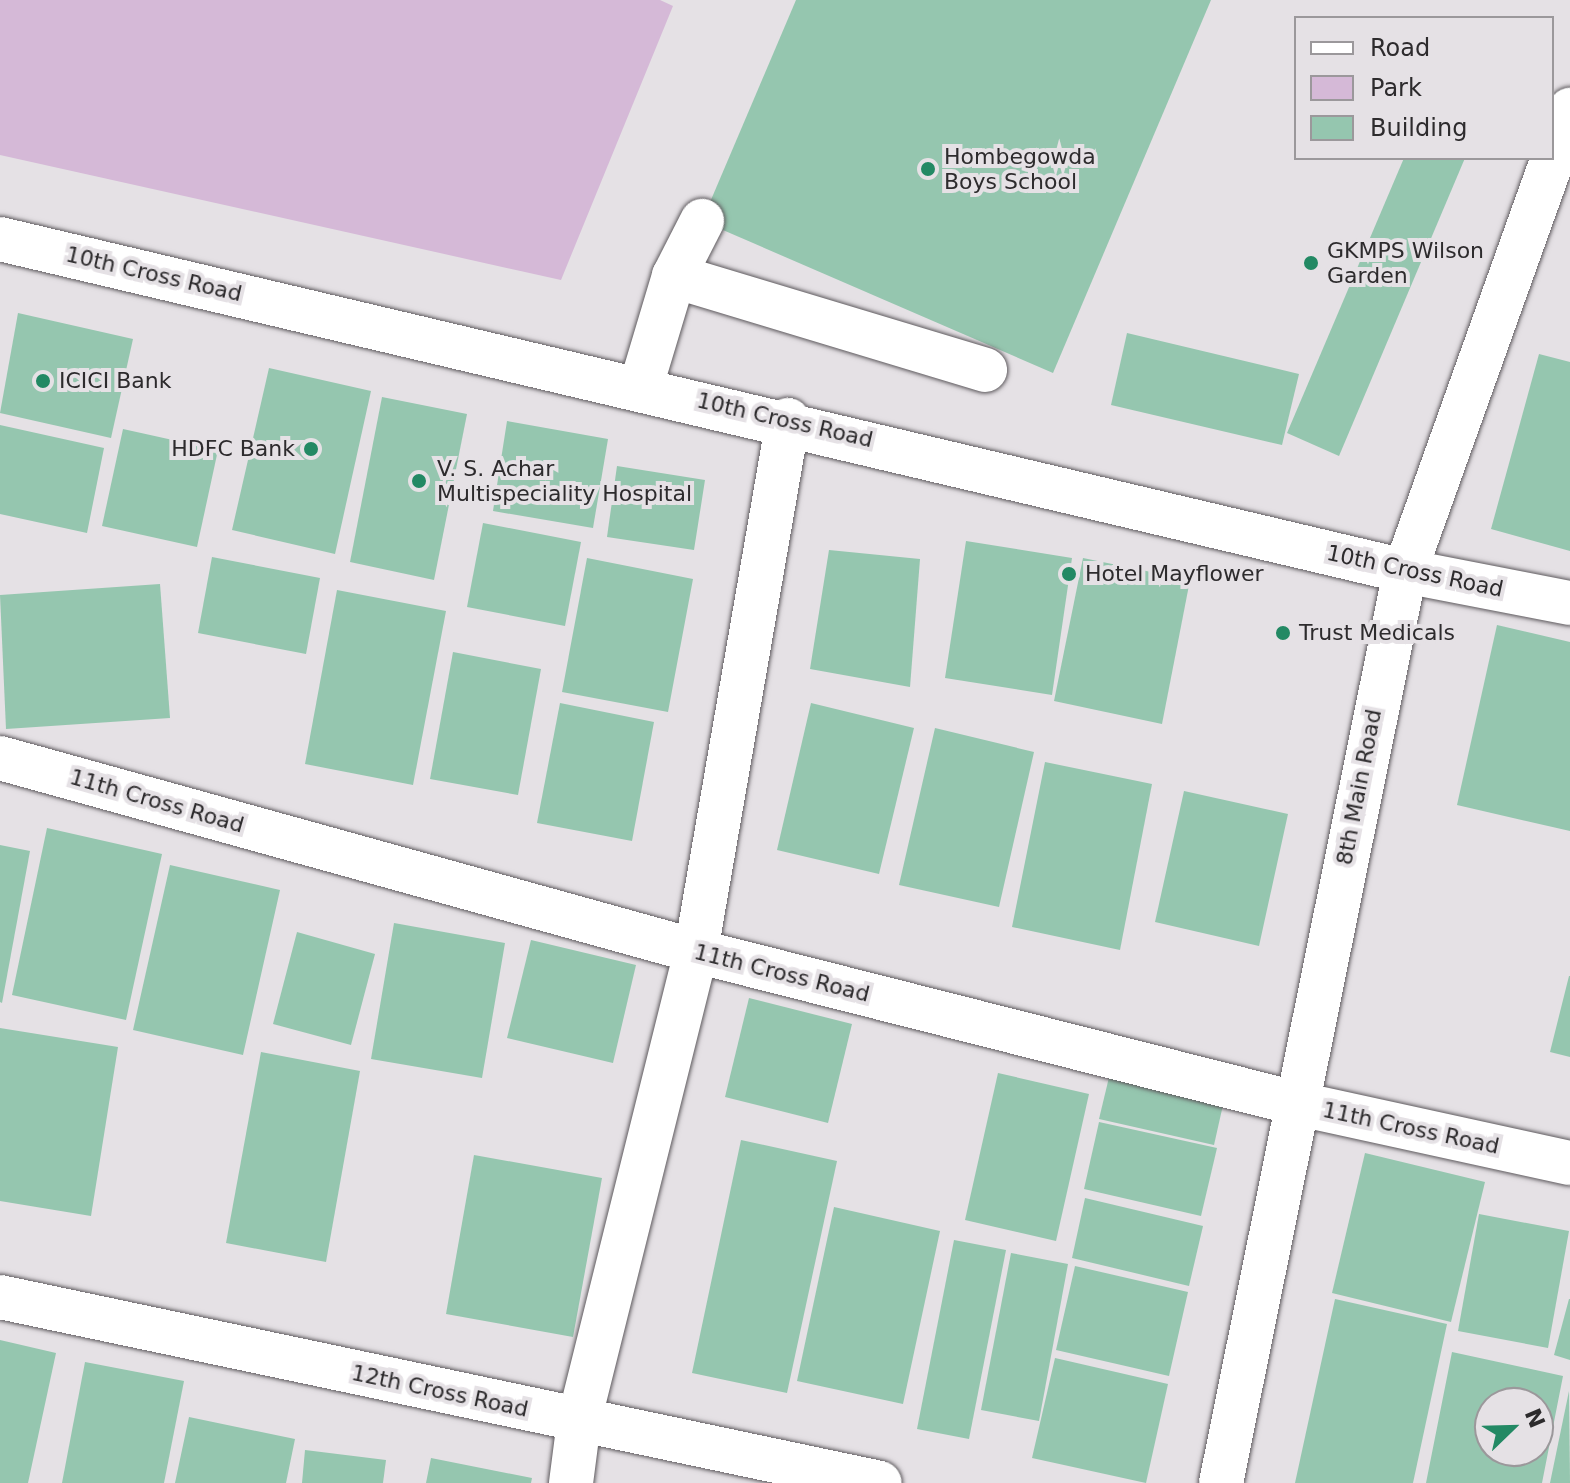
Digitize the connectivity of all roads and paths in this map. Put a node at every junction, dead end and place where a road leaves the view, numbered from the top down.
1 (1570, 110) edge
2 (1554, 155) edge
3 (1552, 160) edge
4 (702, 221) dead end
5 (0, 239) edge
6 (674, 276) junction
7 (985, 370) dead end
8 (641, 386) junction
9 (788, 420) junction
10 (1405, 571) junction
11 (1570, 603) edge
12 (0, 758) edge
13 (696, 951) junction
14 (1299, 1104) junction
15 (1570, 1163) edge
16 (0, 1297) edge
17 (579, 1421) junction
18 (571, 1483) edge
19 (880, 1483) edge
20 (1221, 1483) edge

1 - 2 street, 8th Main Road
3 - 10 street, 8th Main Road
4 - 6 street
5 - 8 street, 10th Cross Road
6 - 7 street
6 - 8 street
8 - 9 street, 10th Cross Road
9 - 10 street, 10th Cross Road
9 - 13 street
10 - 11 street, 10th Cross Road
10 - 14 street, 8th Main Road
12 - 13 street, 11th Cross Road
13 - 14 street, 11th Cross Road
13 - 17 street
14 - 15 street, 11th Cross Road
14 - 20 street, 8th Main Road
16 - 17 street, 12th Cross Road
17 - 18 street
17 - 19 street, 12th Cross Road

